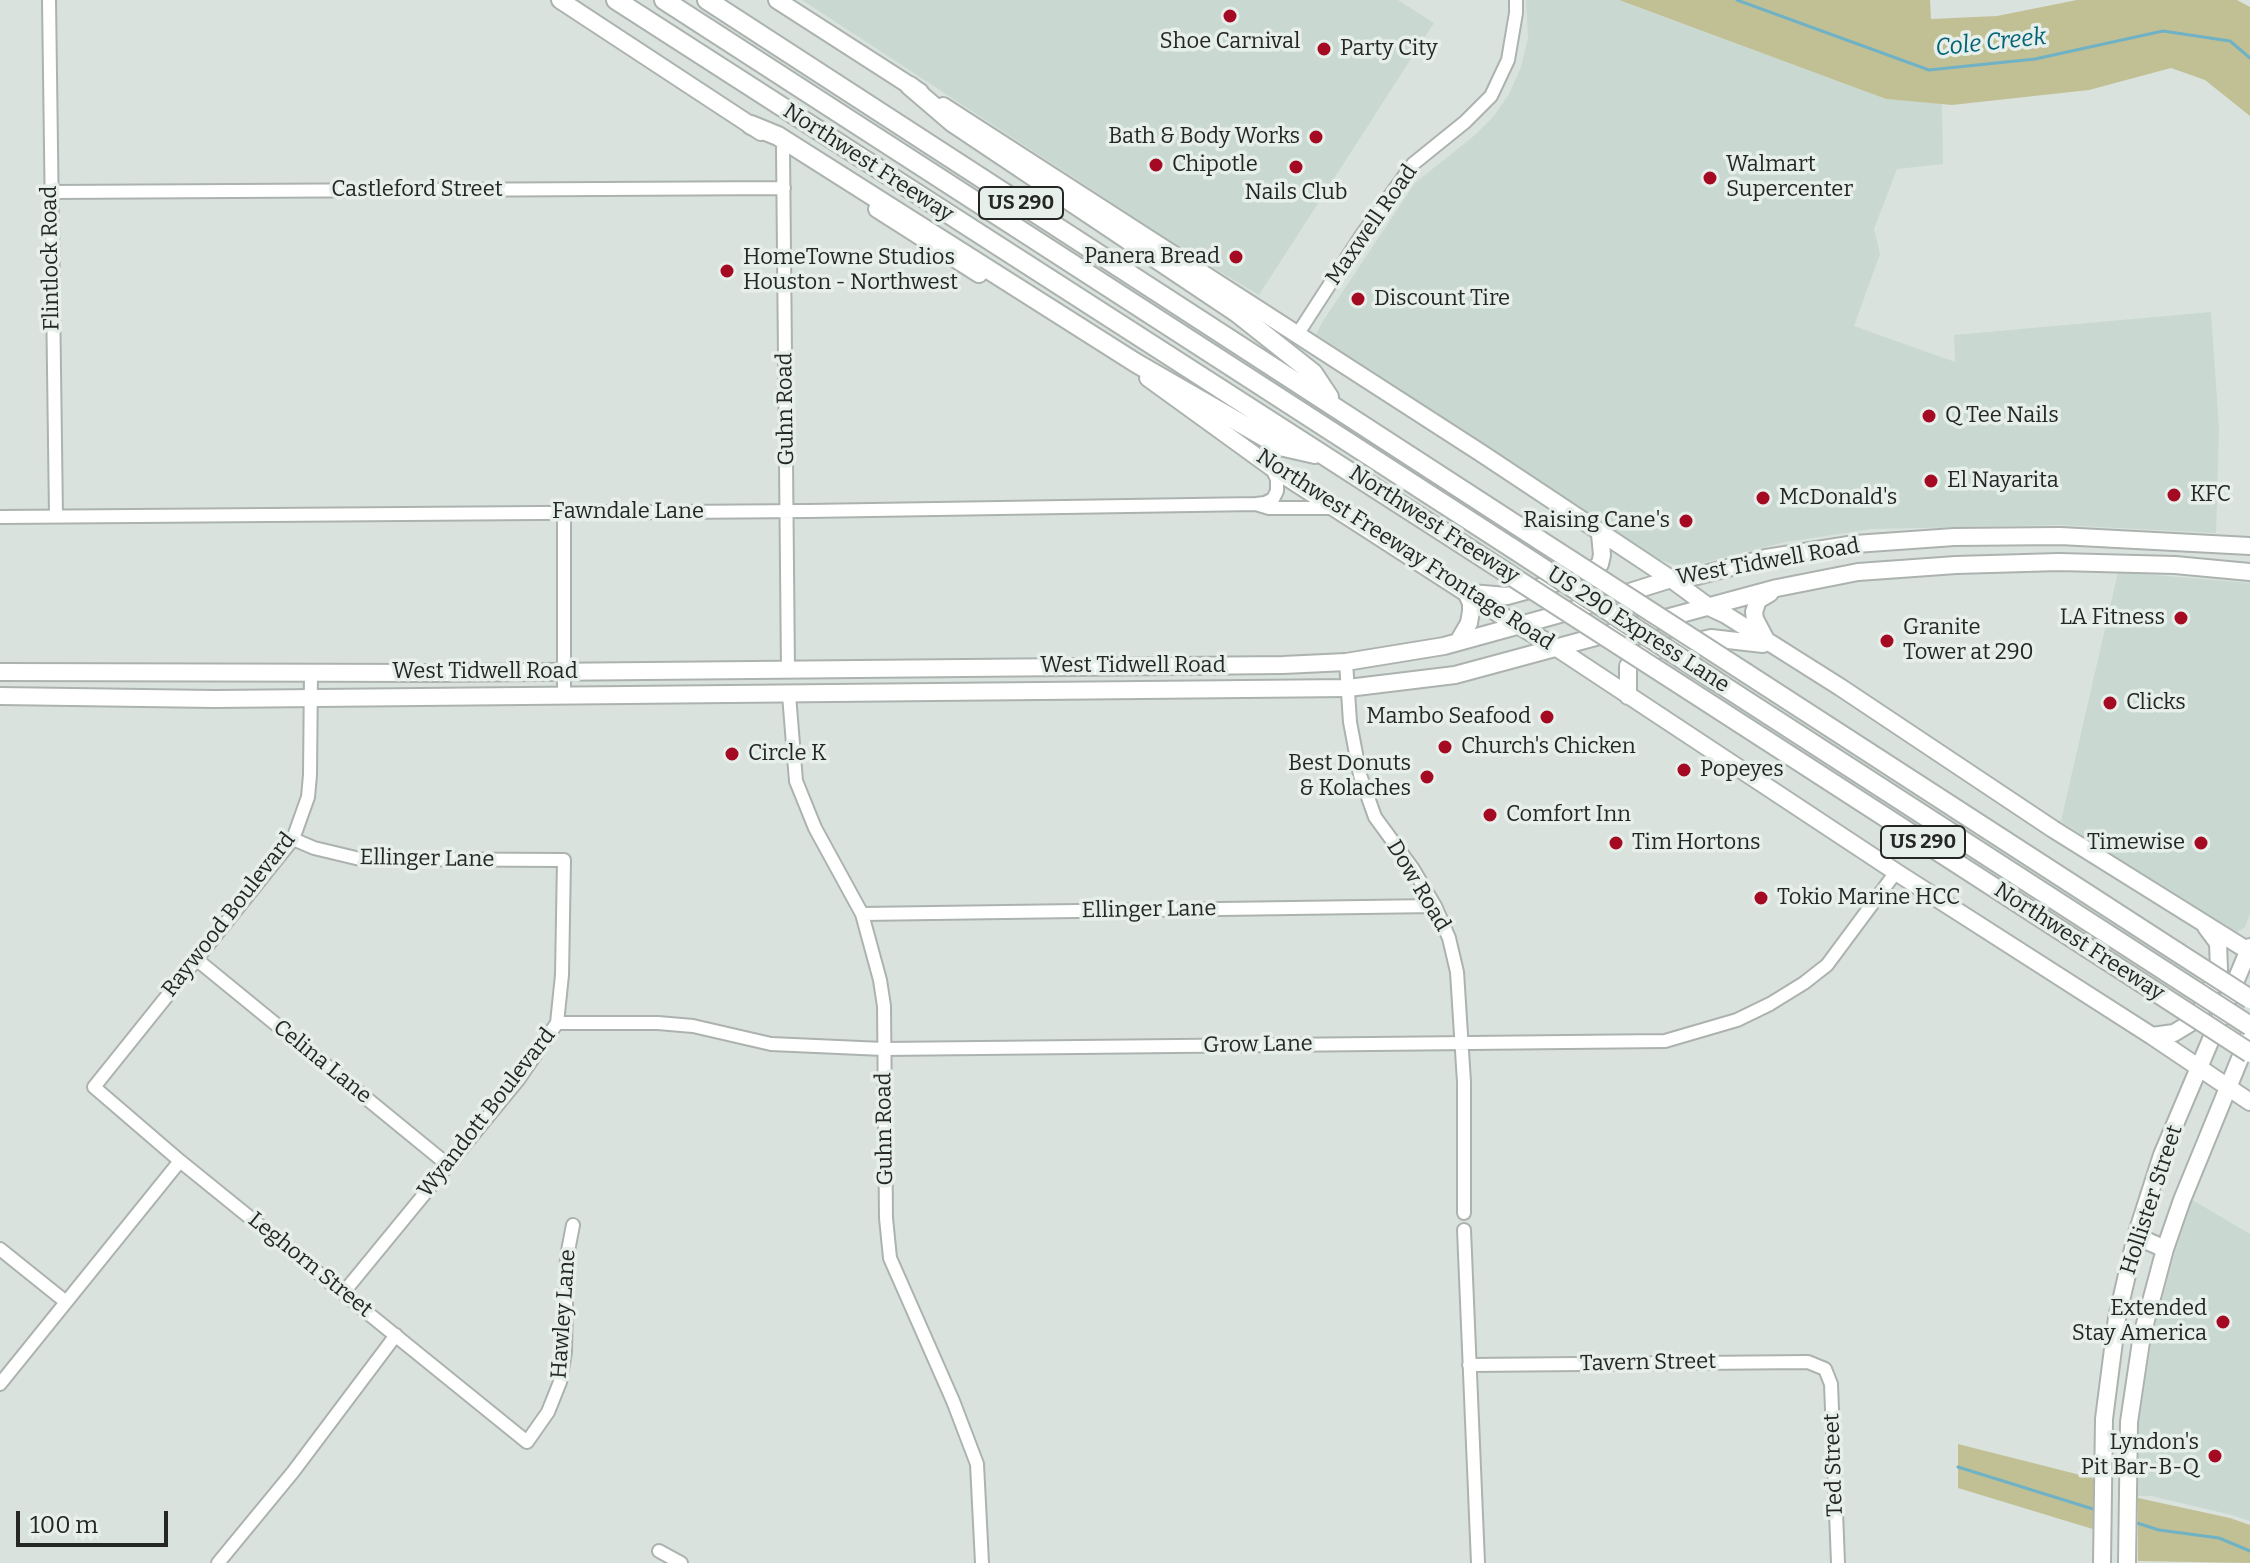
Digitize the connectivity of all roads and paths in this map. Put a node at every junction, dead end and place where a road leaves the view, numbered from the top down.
1 (49, 0) edge
2 (560, 0) edge
3 (616, 0) edge
4 (664, 0) edge
5 (707, 0) edge
6 (1516, 0) edge
7 (783, 2) edge
8 (910, 86) junction
9 (751, 125) junction
10 (783, 148) junction
11 (784, 188) junction
12 (51, 192) junction
13 (1297, 335) junction
14 (1335, 406) junction
15 (1329, 458) junction
16 (1271, 467) junction
17 (1256, 504) junction
18 (1335, 508) junction
19 (787, 511) junction
20 (564, 512) junction
21 (56, 516) junction
22 (0, 517) edge
23 (1600, 534) junction
24 (1855, 544) junction
25 (2250, 546) edge
26 (1858, 572) junction
27 (2250, 572) edge
28 (1671, 579) junction
29 (1777, 588) junction
30 (1466, 592) junction
31 (1709, 607) junction
32 (1519, 625) junction
33 (1458, 642) junction
34 (1769, 644) junction
35 (1557, 648) junction
36 (1346, 662) junction
37 (1166, 666) junction
38 (975, 668) junction
39 (788, 670) junction
40 (564, 671) junction
41 (0, 672) edge
42 (150, 672) junction
43 (311, 673) junction
44 (435, 673) junction
45 (1348, 688) junction
46 (1164, 690) junction
47 (975, 693) junction
48 (789, 695) junction
49 (0, 696) edge
50 (564, 696) junction
51 (1628, 696) junction
52 (436, 697) junction
53 (149, 698) junction
54 (312, 698) junction
55 (293, 839) junction
56 (564, 860) joint
57 (1896, 872) junction
58 (1435, 906) junction
59 (862, 914) junction
60 (2200, 920) junction
61 (2249, 950) edge
62 (196, 959) junction
63 (2250, 999) edge
64 (557, 1023) junction
65 (2250, 1026) edge
66 (2250, 1034) edge
67 (2152, 1036) junction
68 (1461, 1042) junction
69 (883, 1049) junction
70 (2250, 1053) edge
71 (2199, 1067) junction
72 (2227, 1085) junction
73 (94, 1087) joint
74 (2250, 1102) edge
75 (180, 1161) junction
76 (448, 1165) junction
77 (1464, 1213) dead end
78 (573, 1225) dead end
79 (1464, 1230) dead end
80 (2136, 1236) junction
81 (0, 1249) edge
82 (2165, 1249) junction
83 (344, 1292) junction
84 (66, 1302) junction
85 (396, 1335) junction
86 (1469, 1365) junction
87 (1825, 1369) joint
88 (0, 1384) edge
89 (527, 1442) joint
90 (659, 1551) dead end
91 (218, 1563) edge
92 (681, 1563) edge
93 (982, 1563) edge
94 (1478, 1563) edge
95 (1838, 1563) edge
96 (2102, 1563) edge
97 (2127, 1563) edge

1 - 12 street, Flintlock Road
2 - 9 main road, Northwest Freeway Frontage Road
3 - 15 highway, Northwest Freeway / US 290
4 - 65 highway, US 290 Express Lane, bridge
5 - 14 highway, Northwest Freeway / US 290
6 - 13 street, Maxwell Road
7 - 8 main road
8 - 13 main road
8 - 14 highway
9 - 10 main road, Northwest Freeway Frontage Road
9 - 15 highway
10 - 11 street, Guhn Road
10 - 16 main road, Northwest Freeway Frontage Road
11 - 12 street, Castleford Street
11 - 19 street, Guhn Road
12 - 21 street, Flintlock Road
13 - 23 main road
14 - 63 highway, Northwest Freeway / US 290, bridge
15 - 70 highway, Northwest Freeway / US 290, bridge
16 - 17 street
16 - 18 main road, Northwest Freeway Frontage Road
17 - 18 street, Fawndale Lane
17 - 19 street, Fawndale Lane
18 - 30 main road, Northwest Freeway Frontage Road
19 - 20 street, Fawndale Lane
19 - 39 street, Guhn Road
20 - 21 street, Fawndale Lane
20 - 40 street
21 - 22 street, Fawndale Lane
23 - 28 main road
23 - 30 main road
24 - 25 main road, West Tidwell Road
24 - 26 main road
24 - 28 main road, West Tidwell Road
26 - 27 main road, West Tidwell Road
26 - 29 main road, West Tidwell Road
28 - 31 main road
28 - 32 main road, West Tidwell Road
29 - 31 main road, West Tidwell Road
29 - 34 main road
30 - 32 main road, Northwest Freeway Frontage Road
30 - 33 main road
31 - 34 main road
31 - 35 main road, West Tidwell Road
32 - 33 main road, West Tidwell Road
32 - 35 main road, Northwest Freeway Frontage Road
33 - 36 main road, West Tidwell Road
34 - 51 main road
34 - 60 main road
35 - 45 main road, West Tidwell Road
35 - 51 main road, Northwest Freeway Frontage Road
36 - 37 main road, West Tidwell Road
36 - 45 street, Dow Road
37 - 38 main road, West Tidwell Road
37 - 46 main road
38 - 39 main road, West Tidwell Road
38 - 47 main road
39 - 40 main road, West Tidwell Road
40 - 44 main road, West Tidwell Road
40 - 50 street
41 - 42 main road, West Tidwell Road
42 - 43 main road, West Tidwell Road
42 - 53 main road
43 - 44 main road, West Tidwell Road
43 - 54 street, Raywood Boulevard
44 - 52 main road
45 - 46 main road, West Tidwell Road
45 - 58 street, Dow Road
46 - 47 main road, West Tidwell Road
47 - 48 main road, West Tidwell Road
48 - 50 main road, West Tidwell Road
48 - 59 street, Guhn Road
49 - 53 main road, West Tidwell Road
50 - 52 main road, West Tidwell Road
51 - 57 main road, Northwest Freeway Frontage Road
52 - 54 main road, West Tidwell Road
53 - 54 main road, West Tidwell Road
54 - 55 street, Raywood Boulevard
55 - 56 street, Ellinger Lane
55 - 62 street, Raywood Boulevard
56 - 64 street, Wyandott Boulevard
57 - 67 main road, Northwest Freeway Frontage Road
57 - 68 street, Grow Lane
58 - 59 street, Ellinger Lane
58 - 68 street, Dow Road
59 - 69 street, Guhn Road
60 - 61 main road
60 - 67 main road
61 - 71 main road, Hollister Street
62 - 73 street, Raywood Boulevard
62 - 76 street, Celina Lane
64 - 69 street, Grow Lane
64 - 76 street, Wyandott Boulevard
66 - 72 main road, Hollister Street
67 - 71 main road, Northwest Freeway Frontage Road
68 - 69 street, Grow Lane
68 - 77 street, Dow Road
69 - 93 street, Guhn Road
71 - 72 main road, Northwest Freeway Frontage Road
71 - 80 main road, Hollister Street
72 - 74 main road, Northwest Freeway Frontage Road
72 - 82 main road, Hollister Street
73 - 75 street, Leghorn Street
75 - 83 street, Leghorn Street
75 - 84 street
76 - 83 street, Wyandott Boulevard
78 - 89 street, Hawley Lane
79 - 86 street
80 - 82 main road
80 - 96 main road, Hollister Street
81 - 84 street
82 - 97 main road, Hollister Street
83 - 85 street, Leghorn Street
84 - 88 street
85 - 89 street, Leghorn Street
85 - 91 street
86 - 87 street, Tavern Street
86 - 94 street
87 - 95 street, Ted Street
90 - 92 street

